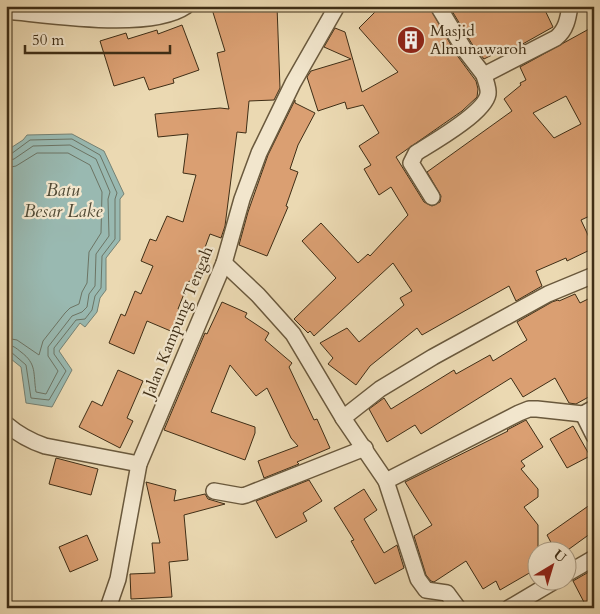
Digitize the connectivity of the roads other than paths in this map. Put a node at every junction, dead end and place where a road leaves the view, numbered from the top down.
1 (186, 6) edge
2 (337, 6) edge
3 (438, 6) edge
4 (570, 6) edge
5 (6, 11) edge
6 (484, 75) junction
7 (432, 196) dead end
8 (224, 263) junction
9 (594, 275) edge
10 (588, 411) edge
11 (343, 418) junction
12 (6, 424) edge
13 (594, 436) edge
14 (365, 448) junction
15 (138, 464) junction
16 (386, 481) junction
17 (214, 491) dead end
18 (594, 558) edge
19 (578, 567) edge
20 (537, 592) edge
21 (108, 608) edge
22 (458, 608) edge
23 (509, 608) edge

1 - 5 street
2 - 8 street, Jalan Kampung Tengah
3 - 6 street
4 - 6 street
6 - 7 street
8 - 11 street
8 - 15 street, Jalan Kampung Tengah
9 - 11 street
10 - 13 street
10 - 16 street
11 - 14 street
12 - 15 street
14 - 16 street
14 - 17 street
15 - 21 street, Jalan Kampung Tengah
16 - 22 street
18 - 19 street
20 - 23 street

